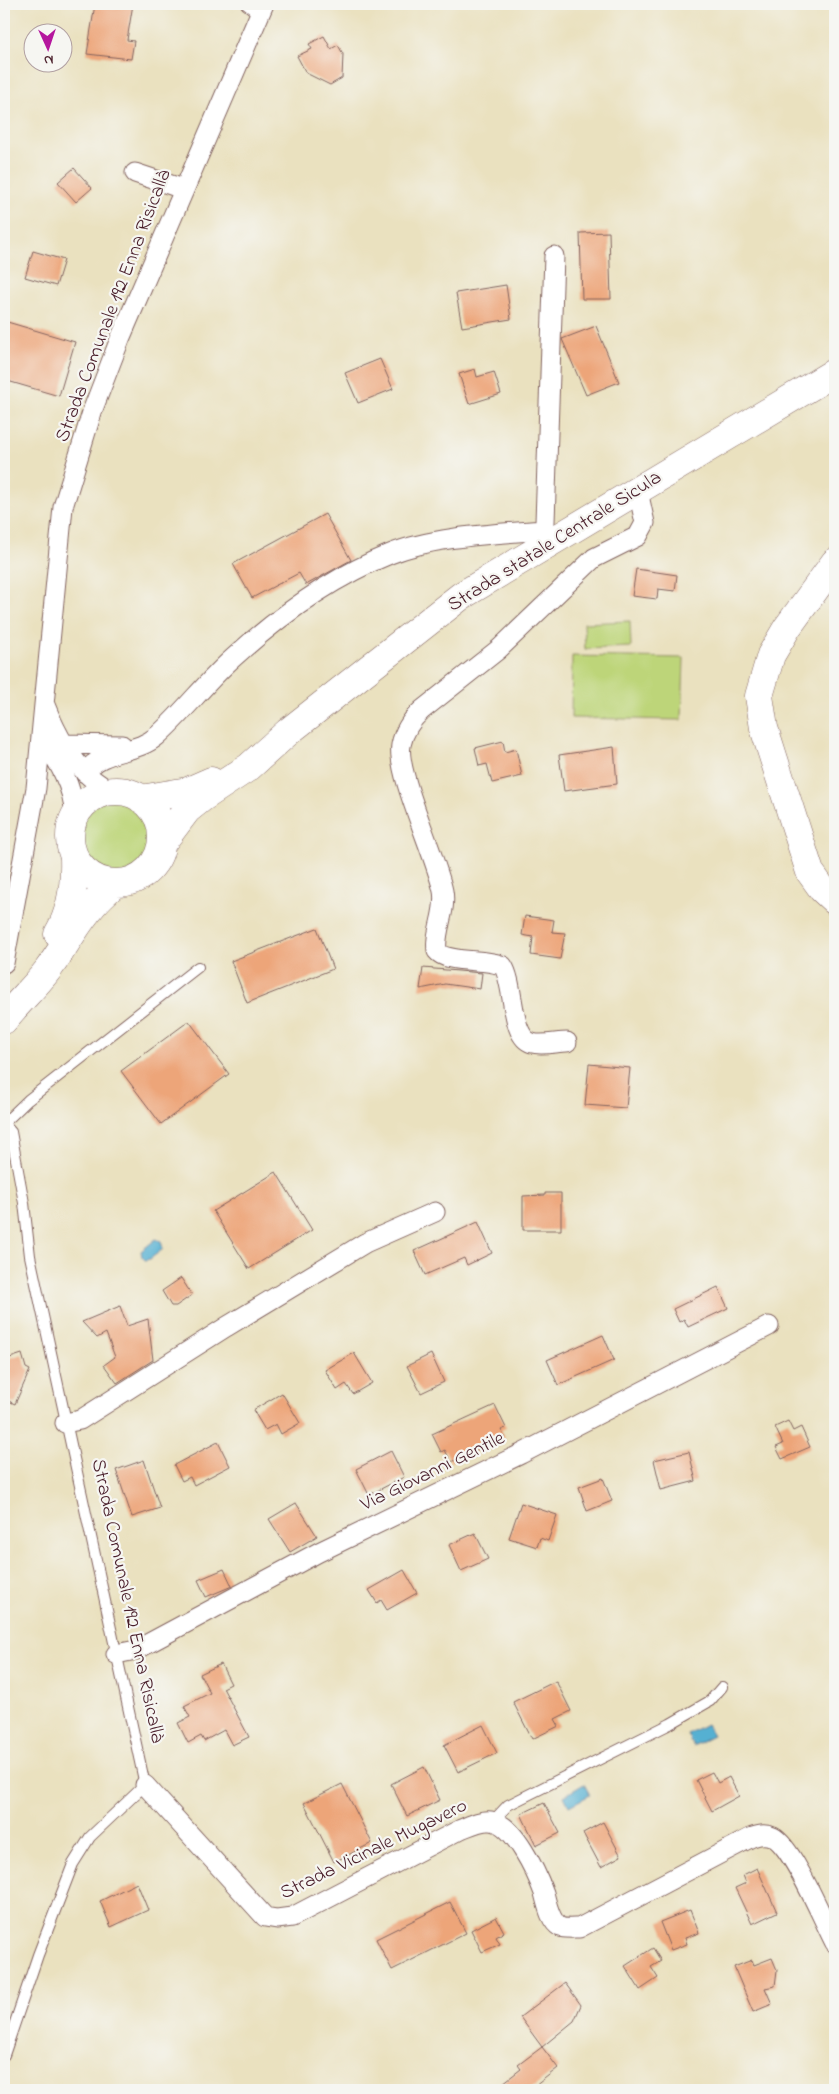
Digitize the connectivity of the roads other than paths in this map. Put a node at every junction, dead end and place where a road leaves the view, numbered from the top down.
1 (257, 8) edge
2 (135, 173) dead end
3 (183, 190) junction
4 (554, 256) dead end
5 (835, 372) edge
6 (638, 491) junction
7 (547, 537) junction
8 (835, 562) edge
9 (44, 703) junction
10 (288, 732) junction
11 (42, 736) junction
12 (152, 740) junction
13 (64, 744) junction
14 (85, 773) junction
15 (113, 792) junction
16 (141, 799) junction
17 (75, 816) junction
18 (162, 843) junction
19 (74, 857) junction
20 (116, 883) junction
21 (11, 889) edge
22 (835, 901) edge
23 (4, 963) edge
24 (198, 967) dead end
25 (9, 1013) edge
26 (567, 1042) dead end
27 (4, 1123) edge
28 (435, 1212) dead end
29 (769, 1326) dead end
30 (64, 1423) junction
31 (116, 1654) junction
32 (722, 1687) dead end
33 (145, 1785) junction
34 (493, 1821) junction
35 (835, 1943) edge
36 (4, 2055) edge

1 - 3 street, Strada Comunale 192 Enna Risicallà
2 - 3 street
3 - 9 street, Strada Comunale 192 Enna Risicallà
4 - 7 street
5 - 6 main road, Strada statale Centrale Sicula
6 - 7 main road, Strada statale Centrale Sicula
6 - 26 street
7 - 10 main road, Strada statale Centrale Sicula
7 - 12 street
8 - 22 main road
9 - 11 street, Strada Comunale 192 Enna Risicallà
9 - 13 street
10 - 16 main road, Strada statale Centrale Sicula
10 - 18 main road, Strada statale Centrale Sicula
11 - 17 street
11 - 21 street, Strada Comunale 192 Enna Risicallà
12 - 13 street
12 - 14 street
13 - 14 street
14 - 15 street
15 - 16 main road
15 - 17 main road
16 - 18 main road
17 - 19 main road
18 - 20 main road
19 - 20 main road
19 - 25 main road
20 - 25 main road
21 - 23 street, Strada Comunale 192 Enna Risicallà
24 - 27 lane
27 - 30 lane, Strada Comunale 192 Enna Risicallà
28 - 30 street
29 - 31 street, Via Giovanni Gentile
30 - 31 lane, Strada Comunale 192 Enna Risicallà
31 - 33 lane, Strada Comunale 192 Enna Risicallà
32 - 34 lane
33 - 34 street, Strada Vicinale Mugavero
33 - 36 lane
34 - 35 street, Strada Vicinale Mugavero

